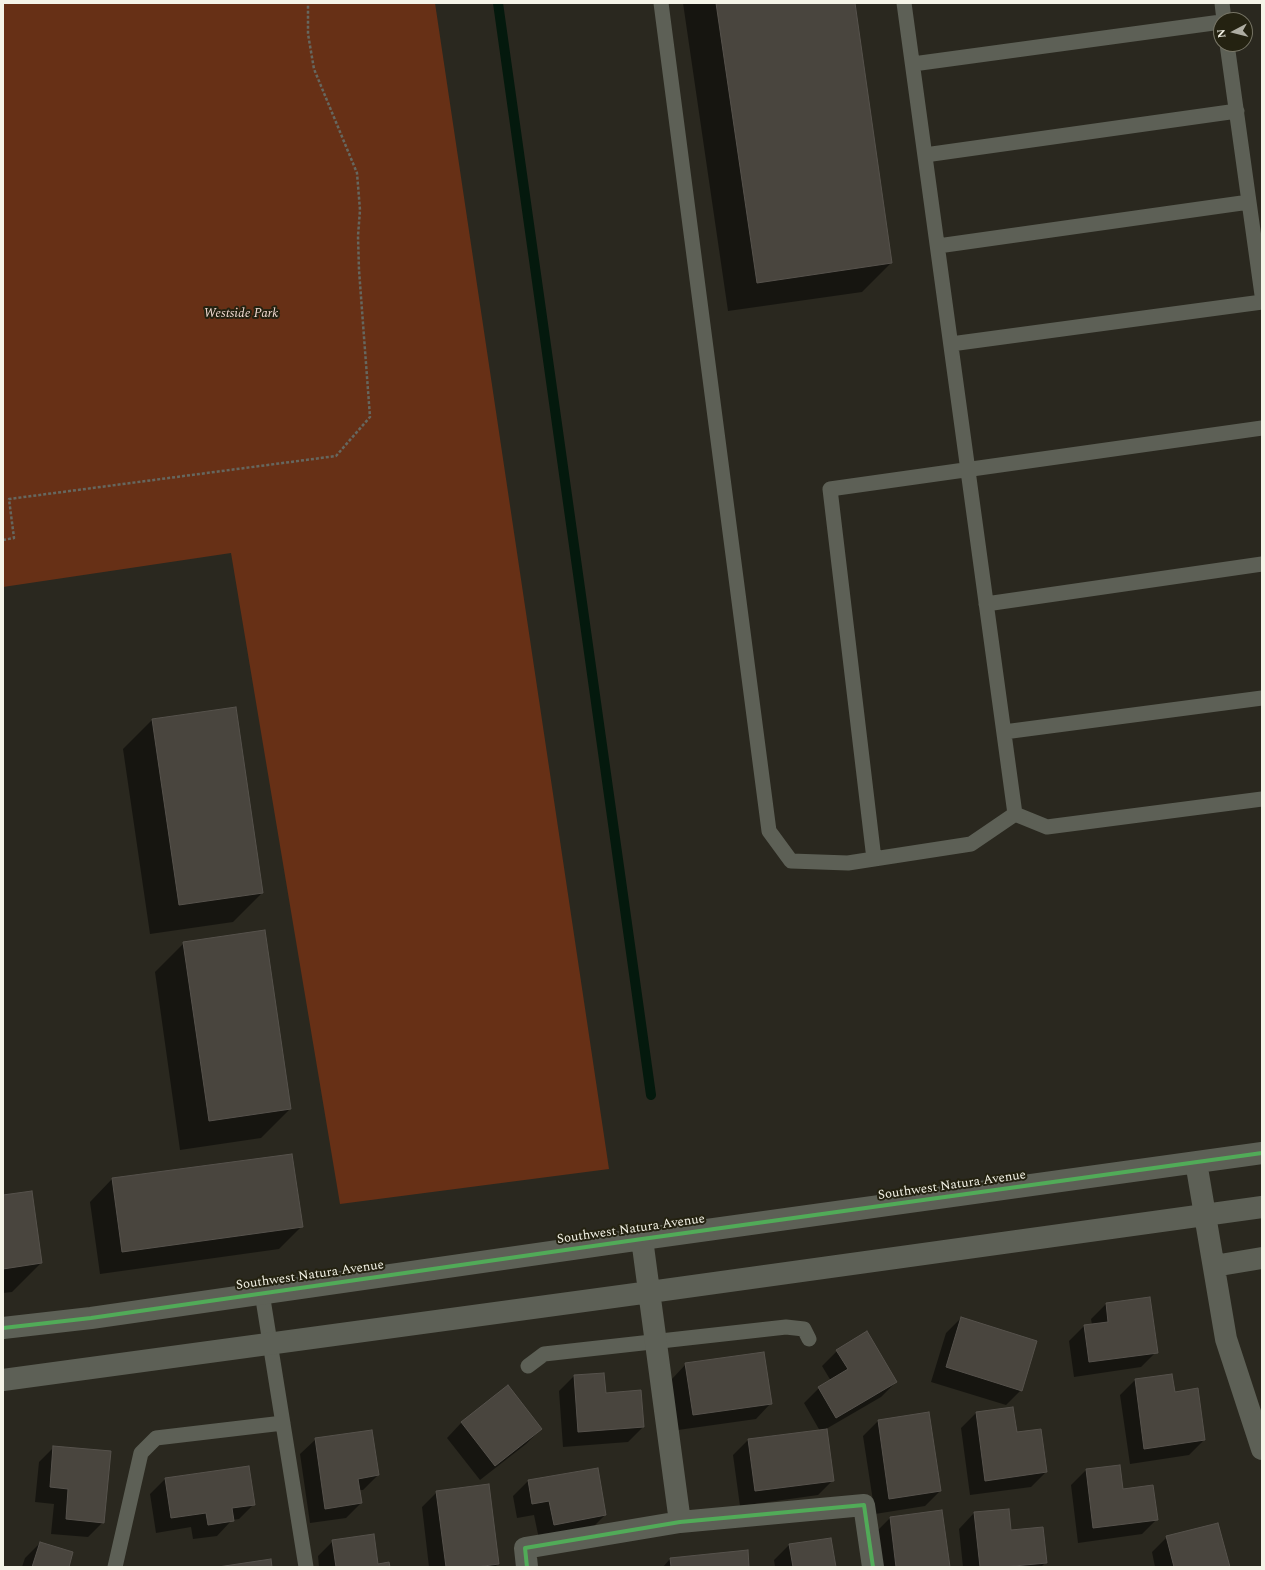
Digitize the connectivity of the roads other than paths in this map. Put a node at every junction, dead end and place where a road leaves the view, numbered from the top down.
1 (661, 3) edge
2 (904, 3) edge
3 (1213, 23) edge
4 (1228, 52) edge
5 (912, 64) junction
6 (1237, 111) junction
7 (925, 155) junction
8 (1249, 202) junction
9 (938, 246) junction
10 (1262, 295) edge
11 (1262, 302) edge
12 (951, 344) junction
13 (1262, 428) edge
14 (968, 471) junction
15 (1262, 564) edge
16 (986, 604) junction
17 (1262, 698) edge
18 (1004, 732) junction
19 (1262, 799) edge
20 (1015, 814) junction
21 (874, 859) junction
22 (1262, 1153) edge
23 (1196, 1162) junction
24 (1262, 1207) edge
25 (1205, 1215) junction
26 (642, 1239) junction
27 (1262, 1258) edge
28 (1214, 1266) junction
29 (650, 1292) junction
30 (262, 1293) junction
31 (3, 1328) edge
32 (809, 1339) dead end
33 (656, 1342) junction
34 (270, 1344) junction
35 (528, 1366) dead end
36 (3, 1380) edge
37 (284, 1423) junction
38 (1262, 1449) edge
39 (680, 1522) junction
40 (115, 1567) edge
41 (306, 1567) edge
42 (527, 1567) edge
43 (872, 1567) edge

1 - 21 lane
2 - 5 lane
3 - 5 lane
4 - 6 lane
5 - 7 lane
6 - 7 lane
6 - 8 lane
7 - 9 lane
8 - 9 lane
8 - 10 lane
9 - 12 lane
11 - 12 lane
12 - 14 lane
13 - 14 lane
14 - 16 lane
14 - 21 lane
15 - 16 lane
16 - 18 lane
17 - 18 lane
18 - 20 lane
19 - 20 lane
20 - 21 lane
22 - 23 street, Southwest Natura Avenue
23 - 25 street
23 - 26 street, Southwest Natura Avenue
24 - 25 street
25 - 28 street
25 - 29 street
26 - 29 street
26 - 30 street, Southwest Natura Avenue
27 - 28 street
28 - 38 street
29 - 33 street
29 - 34 street
30 - 31 street, Southwest Natura Avenue
30 - 34 lane
32 - 33 lane
33 - 35 lane
33 - 39 street
34 - 36 street
34 - 37 lane
37 - 40 lane
37 - 41 lane
39 - 42 street
39 - 43 street

